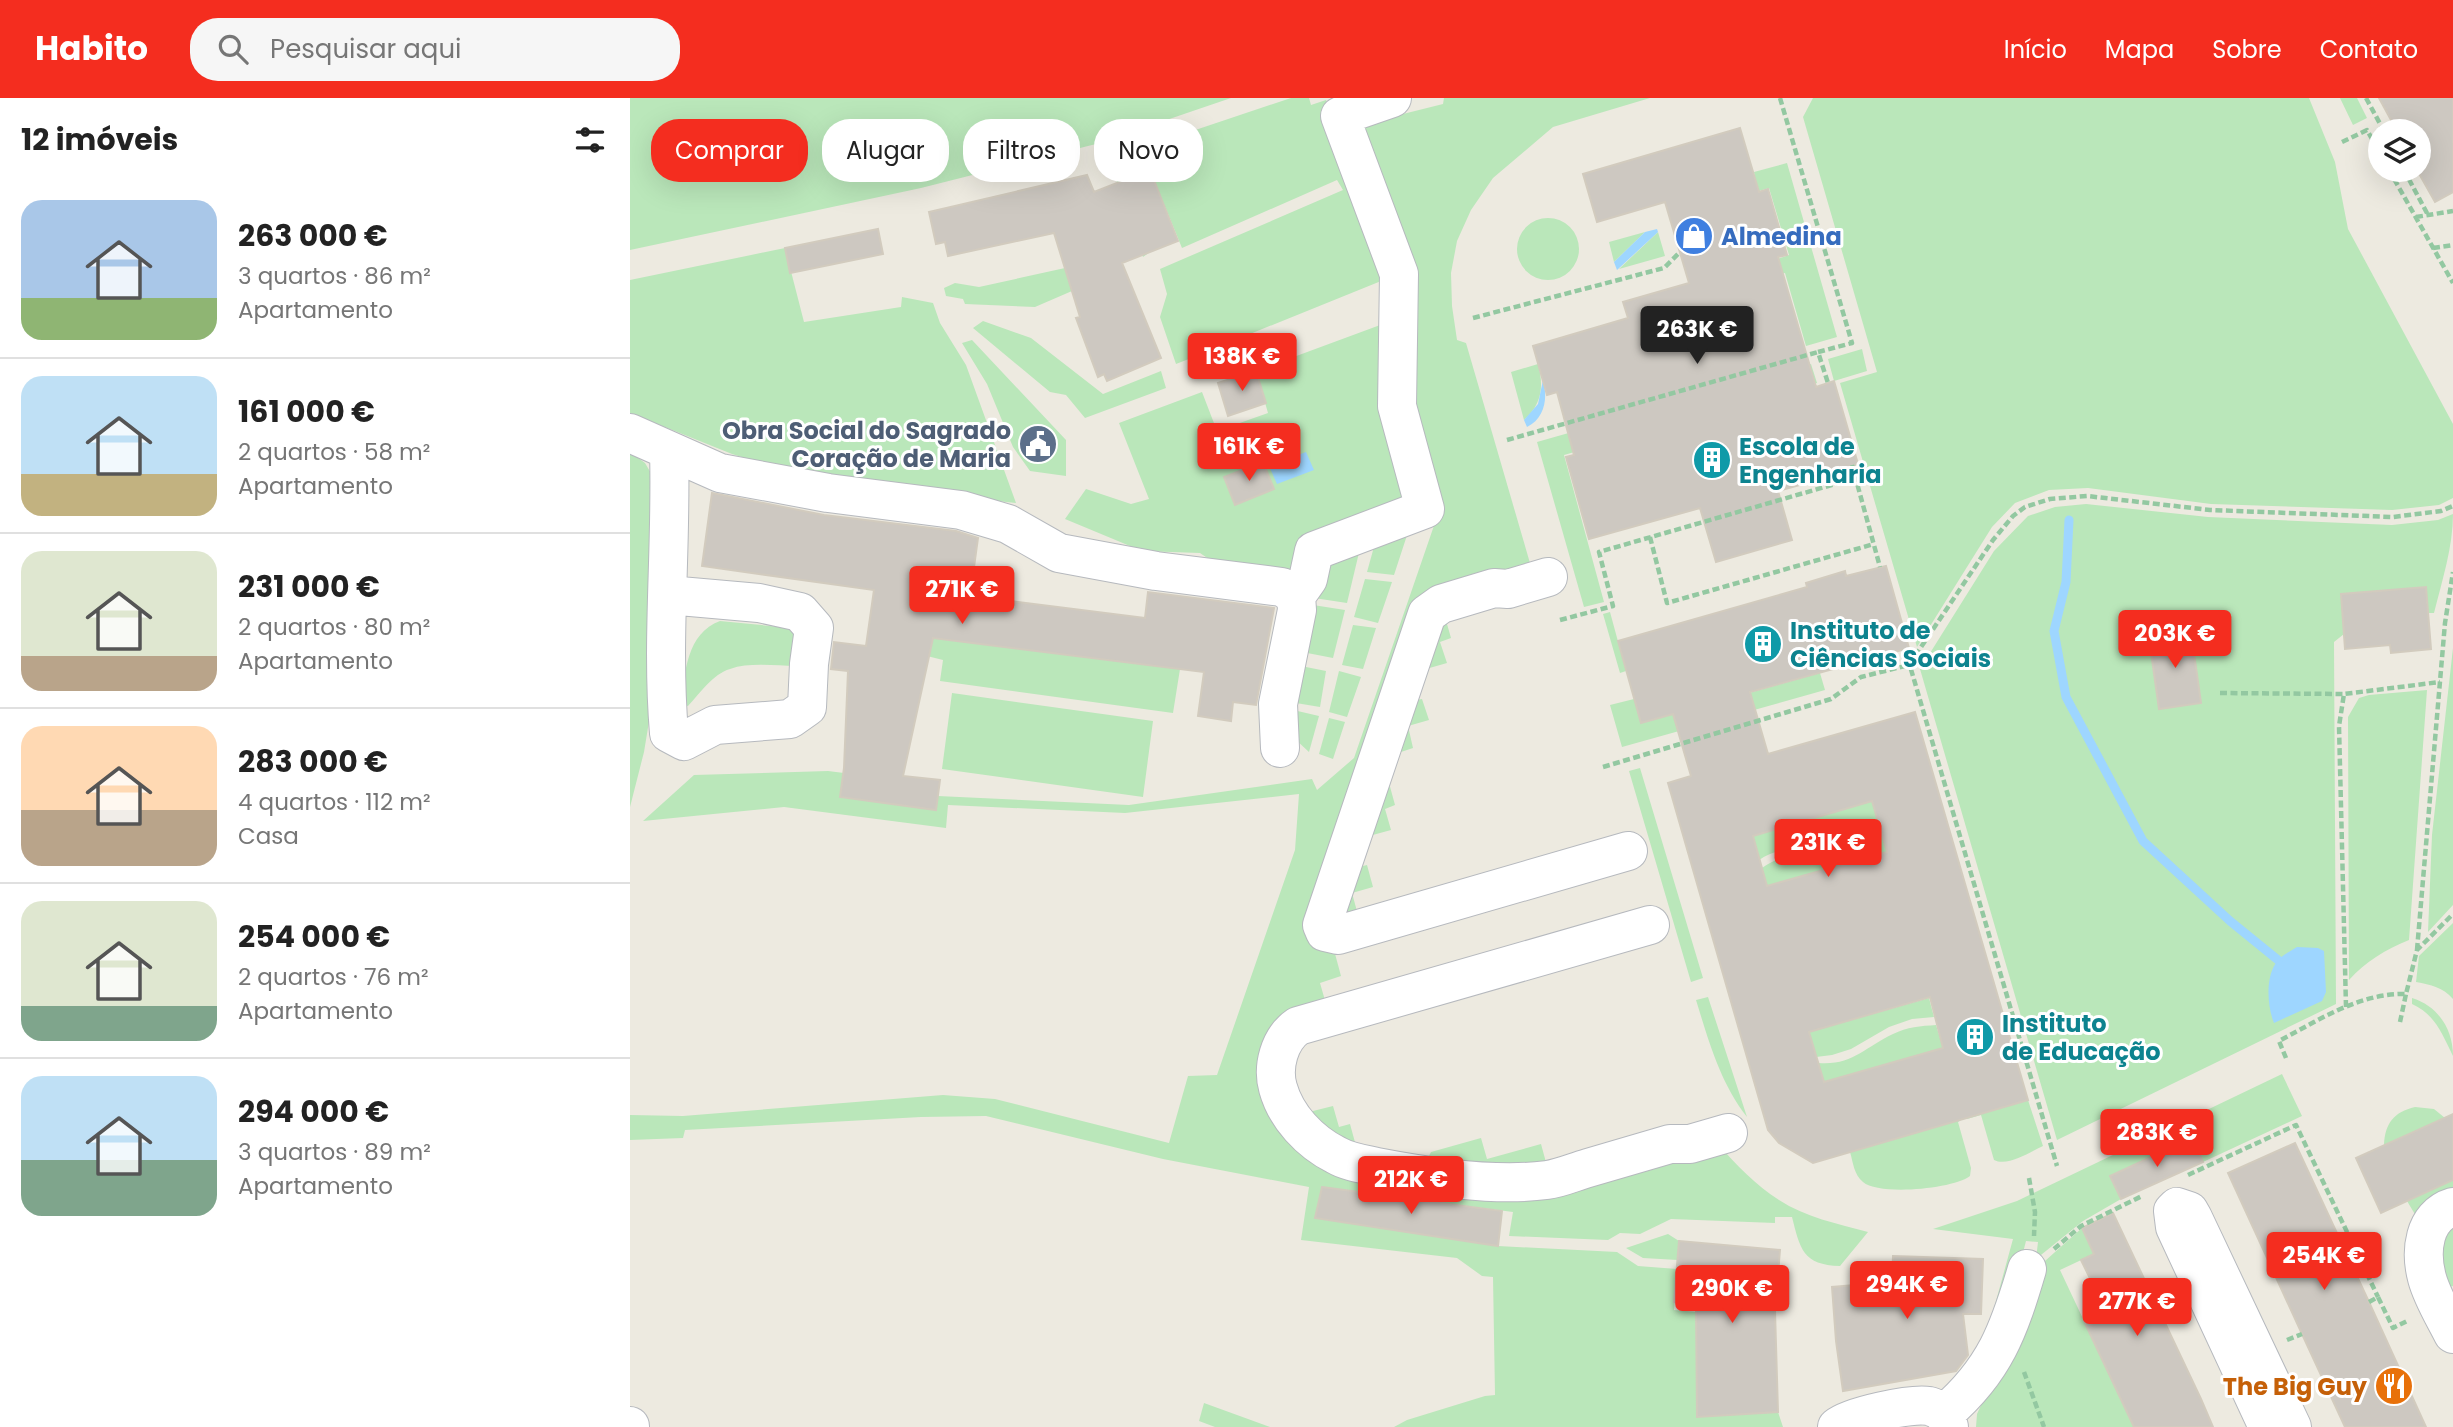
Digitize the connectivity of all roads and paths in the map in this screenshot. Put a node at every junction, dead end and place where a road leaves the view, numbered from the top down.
1 (1392, 98) edge
2 (1780, 98) edge
3 (2366, 98) edge
4 (2377, 119) edge
5 (2368, 132) edge
6 (2342, 142) dead end
7 (2396, 182) edge
8 (2410, 182) edge
9 (2453, 211) edge
10 (2428, 215) junction
11 (2416, 217) junction
12 (2453, 245) edge
13 (2434, 248) junction
14 (1680, 251) dead end
15 (2453, 266) edge
16 (2444, 267) junction
17 (2453, 283) edge
18 (1474, 318) dead end
19 (1818, 352) junction
20 (1828, 383) dead end
21 (630, 433) edge
22 (1507, 440) dead end
23 (669, 451) junction
24 (1852, 465) dead end
25 (1856, 478) junction
26 (2453, 506) edge
27 (1650, 537) junction
28 (1874, 544) junction
29 (1880, 568) dead end
30 (2453, 572) edge
31 (1548, 578) dead end
32 (668, 595) junction
33 (1296, 596) junction
34 (1560, 620) dead end
35 (1905, 649) dead end
36 (1909, 665) junction
37 (2440, 682) junction
38 (2220, 693) dead end
39 (2344, 694) junction
40 (1280, 748) dead end
41 (1603, 767) dead end
42 (1628, 851) dead end
43 (2453, 914) edge
44 (1650, 925) dead end
45 (2417, 950) junction
46 (2406, 994) junction
47 (2346, 1007) junction
48 (2400, 1022) dead end
49 (2286, 1058) dead end
50 (1728, 1133) dead end
51 (2057, 1166) dead end
52 (2453, 1208) edge
53 (2026, 1269) dead end
54 (2369, 1302) dead end
55 (2403, 1323) dead end
56 (2453, 1334) edge
57 (1947, 1420) edge
58 (1837, 1427) edge
59 (2268, 1427) edge
60 (2292, 1427) edge

1 - 33 lane
2 - 19 path
3 - 4 path
5 - 6 path
7 - 11 path
8 - 10 path
9 - 10 path
10 - 11 path
11 - 13 path
12 - 13 path
13 - 16 path
14 - 18 path
15 - 16 path
16 - 17 path
19 - 20 path
19 - 22 path
21 - 23 lane
23 - 32 lane
23 - 33 lane
24 - 25 path
25 - 27 path
25 - 28 path
26 - 36 path
27 - 28 path
27 - 34 path
28 - 29 path
30 - 37 path
31 - 42 lane
32 - 32 lane
33 - 40 lane
35 - 36 path
36 - 41 path
36 - 51 path
37 - 39 path
37 - 45 path
38 - 39 path
39 - 47 path
43 - 45 path
44 - 50 lane
45 - 46 path
46 - 47 path
46 - 48 path
47 - 49 path
52 - 56 lane
53 - 57 lane
54 - 55 path
57 - 58 lane
59 - 60 lane

